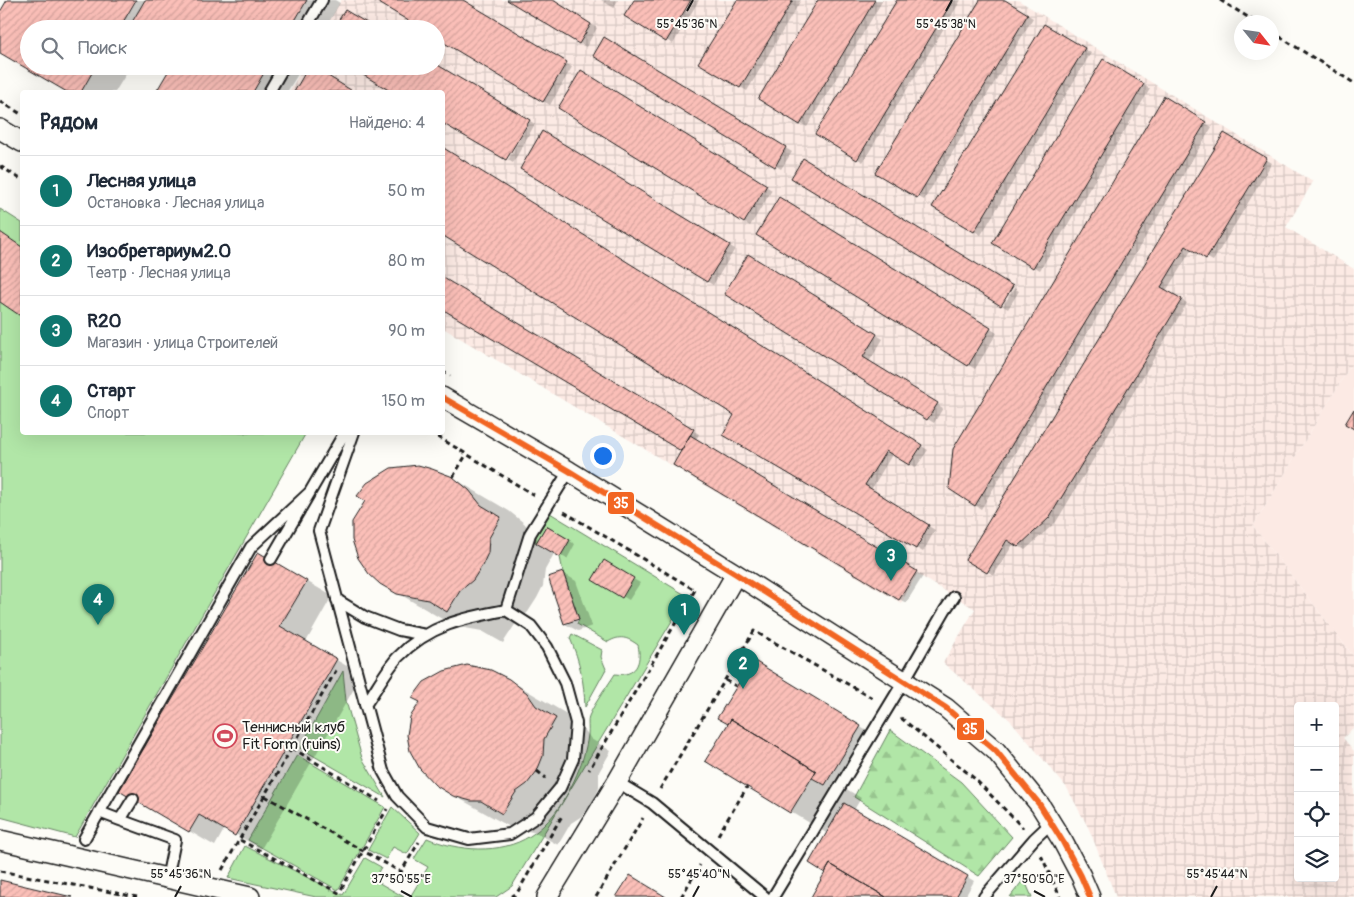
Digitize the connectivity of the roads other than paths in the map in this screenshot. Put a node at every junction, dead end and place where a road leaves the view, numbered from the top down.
1 (322, 0) edge
2 (310, 20) edge
3 (279, 75) edge
4 (270, 90) edge
5 (0, 129) edge
6 (20, 141) edge
7 (445, 399) edge
8 (343, 435) edge
9 (353, 435) edge
10 (569, 471) junction
11 (309, 493) junction
12 (271, 559) dead end
13 (736, 574) junction
14 (954, 597) dead end
15 (337, 600) junction
16 (506, 610) junction
17 (426, 635) junction
18 (904, 681) junction
19 (365, 705) junction
20 (617, 782) junction
21 (132, 799) dead end
22 (99, 812) junction
23 (120, 820) junction
24 (1051, 823) junction
25 (84, 839) dead end
26 (0, 840) edge
27 (168, 879) junction
28 (250, 897) edge
29 (547, 897) edge
30 (765, 897) edge
31 (773, 897) edge
32 (984, 897) edge
33 (1090, 897) edge

1 - 2 lane
3 - 4 lane
5 - 6 street
7 - 10 street
8 - 11 lane
9 - 15 lane
10 - 13 street
10 - 16 lane
11 - 12 lane
11 - 22 lane
13 - 18 street
13 - 20 street
14 - 18 lane
15 - 17 lane
15 - 19 lane
16 - 17 lane
16 - 19 lane
17 - 19 lane
18 - 24 street
18 - 31 lane
20 - 29 street
20 - 30 lane
21 - 23 lane
22 - 23 lane
22 - 25 lane
23 - 27 lane
24 - 32 lane
24 - 33 street
26 - 27 street
27 - 28 street

